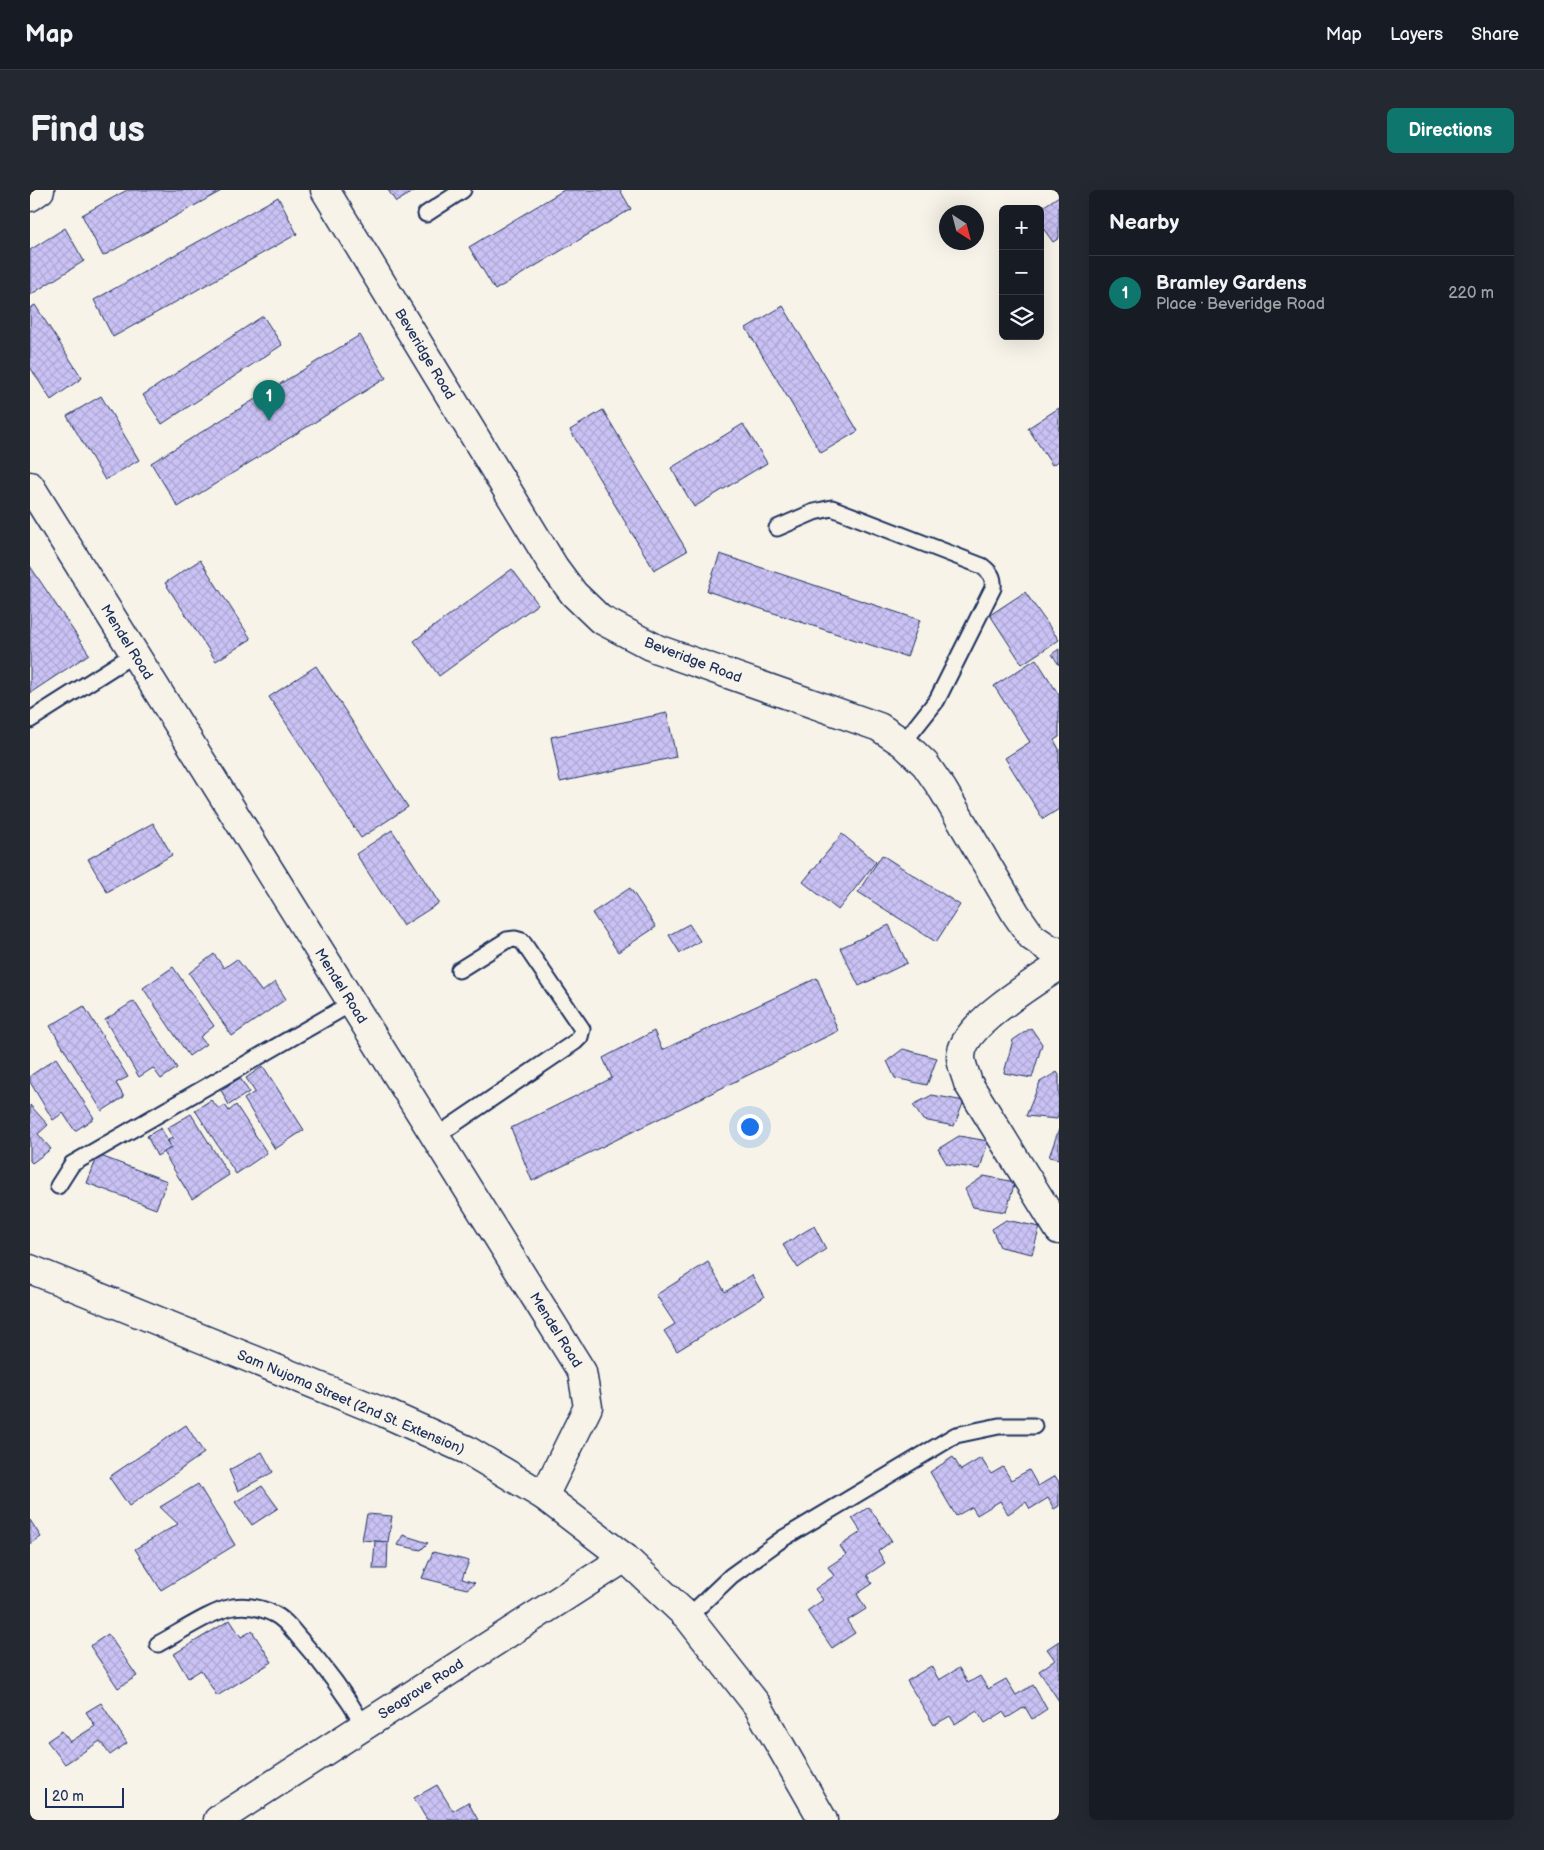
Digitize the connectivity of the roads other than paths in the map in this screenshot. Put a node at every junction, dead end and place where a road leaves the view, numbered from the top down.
1 (40, 190) edge
2 (325, 190) edge
3 (462, 190) edge
4 (30, 197) edge
5 (426, 214) dead end
6 (30, 486) edge
7 (777, 528) dead end
8 (134, 654) junction
9 (30, 720) edge
10 (903, 743) junction
11 (1059, 951) edge
12 (1059, 966) edge
13 (459, 970) dead end
14 (352, 1004) junction
15 (435, 1137) junction
16 (58, 1186) dead end
17 (1059, 1230) edge
18 (30, 1269) edge
19 (1034, 1426) dead end
20 (544, 1496) junction
21 (625, 1558) junction
22 (688, 1617) junction
23 (158, 1644) dead end
24 (364, 1726) junction
25 (218, 1820) edge
26 (822, 1820) edge

1 - 4 main road
2 - 10 main road, Beveridge Road
3 - 5 lane
6 - 8 main road, Mendel Road
7 - 10 lane
8 - 9 lane
8 - 14 main road, Mendel Road
10 - 11 main road, Beveridge Road
12 - 17 main road
13 - 15 lane
14 - 15 main road, Mendel Road
14 - 16 lane
15 - 20 main road, Mendel Road
18 - 20 main road, Sam Nujoma Street (2nd St. Extension)
19 - 22 lane
20 - 21 main road, Sam Nujoma Street (2nd St. Extension)
21 - 22 main road, Sam Nujoma Street (2nd St. Extension)
21 - 24 main road, Seagrave Road
22 - 26 main road, Sam Nujoma Street (2nd St. Extension)
23 - 24 lane
24 - 25 main road, Seagrave Road

